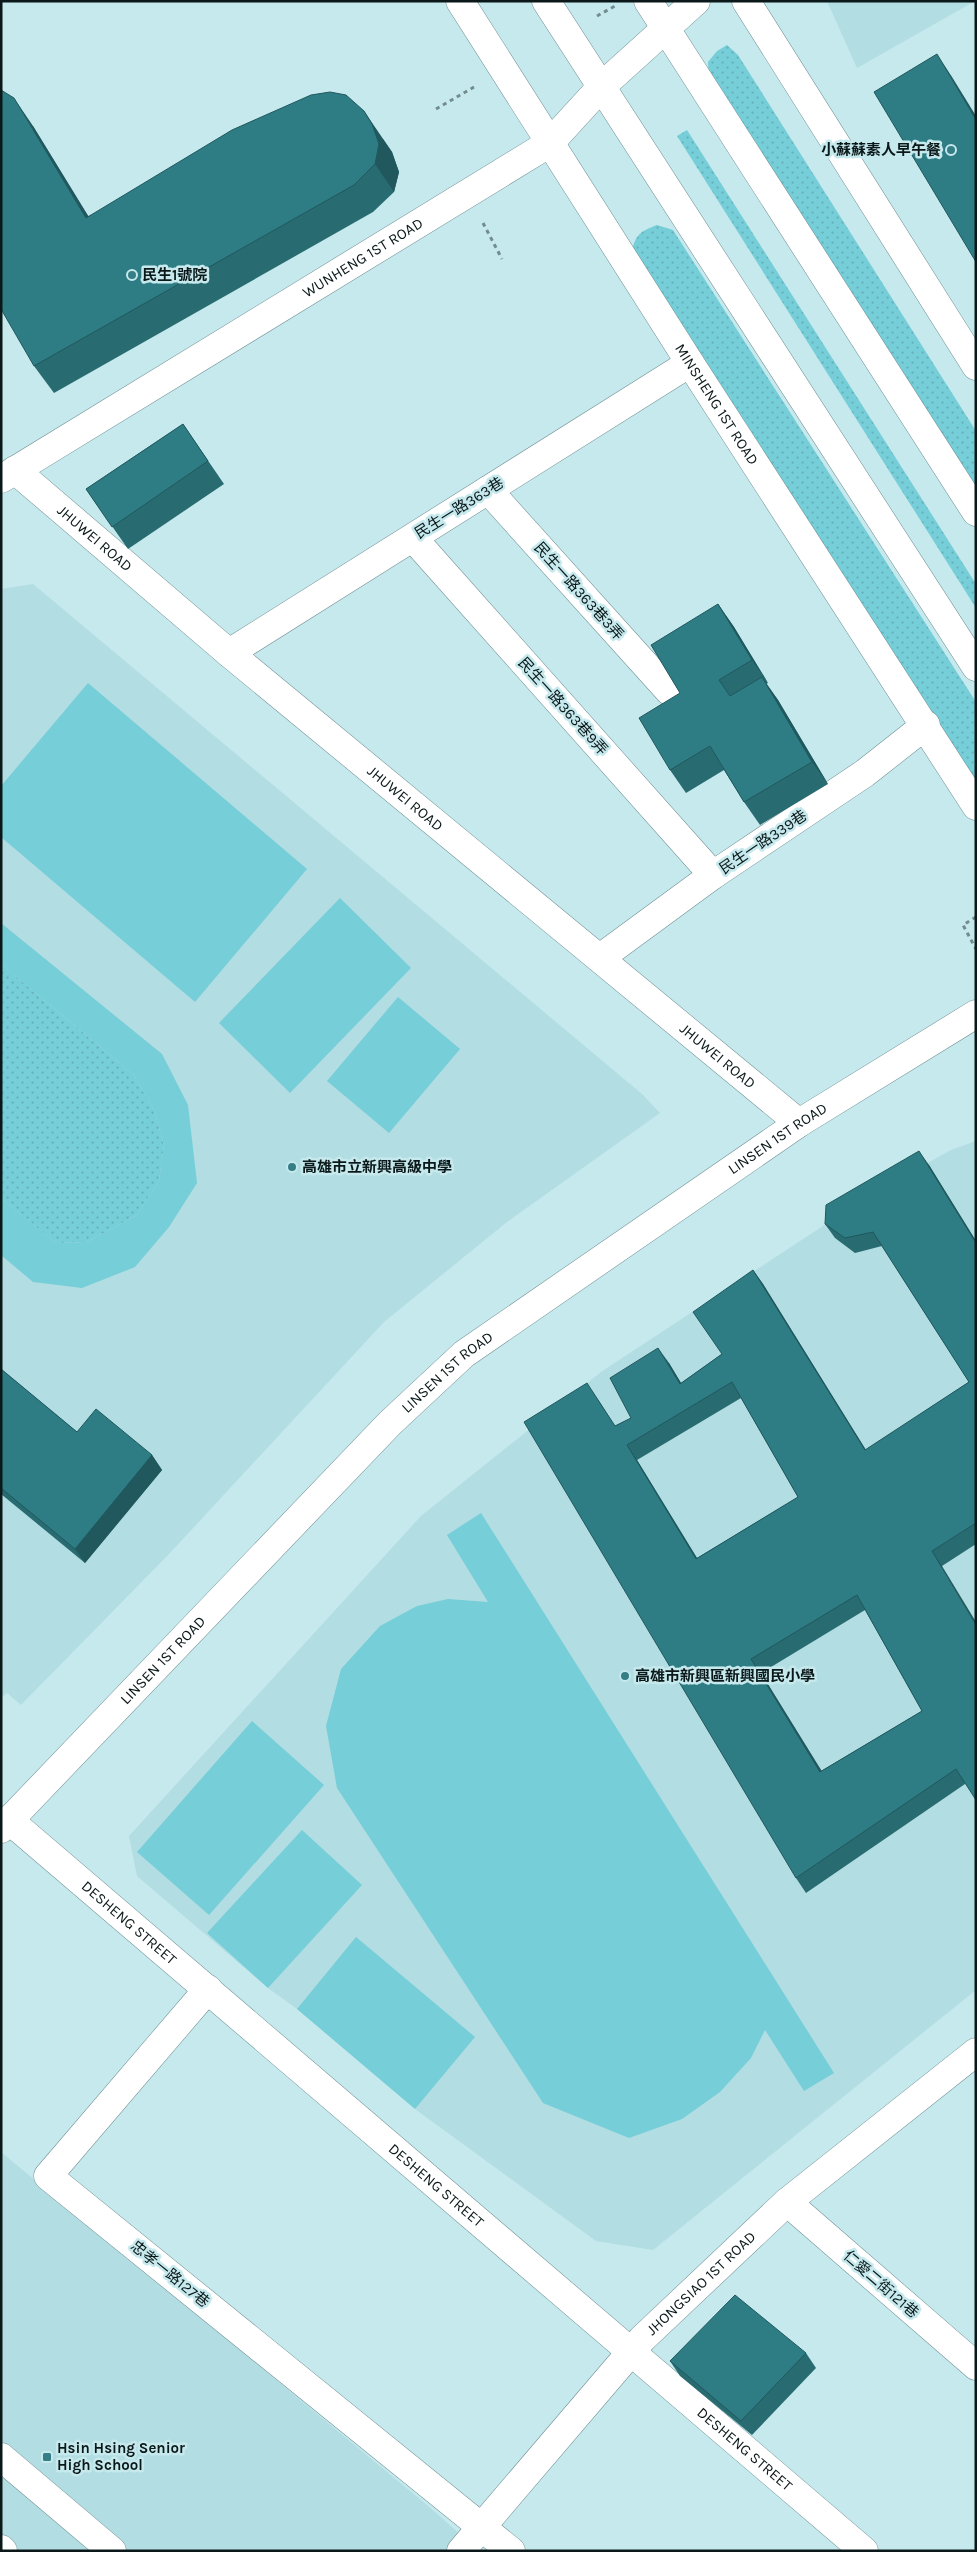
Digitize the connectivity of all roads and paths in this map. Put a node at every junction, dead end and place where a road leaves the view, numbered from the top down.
1 (460, 1) edge
2 (546, 1) edge
3 (648, 1) edge
4 (696, 1) edge
5 (746, 1) edge
6 (666, 28) junction
7 (602, 86) junction
8 (550, 143) junction
9 (690, 363) junction
10 (976, 366) edge
11 (8, 475) edge
12 (488, 490) junction
13 (976, 512) edge
14 (413, 538) junction
15 (229, 653) junction
16 (976, 667) edge
17 (669, 691) edge
18 (926, 725) junction
19 (976, 806) edge
20 (713, 875) junction
21 (976, 917) edge
22 (976, 949) edge
23 (600, 958) junction
24 (976, 1014) edge
25 (799, 1123) junction
26 (5, 1825) edge
27 (208, 1990) junction
28 (973, 2058) edge
29 (787, 2202) junction
30 (631, 2350) junction
31 (976, 2366) edge
32 (1, 2457) edge
33 (482, 2526) junction
34 (112, 2551) edge
35 (461, 2551) edge
36 (511, 2551) edge
37 (864, 2551) edge

1 - 8 street, MINSHENG 1ST ROAD
2 - 7 street
3 - 6 street
4 - 6 street, WUNHENG 1ST ROAD
5 - 10 street
6 - 7 street, WUNHENG 1ST ROAD
6 - 13 street
7 - 8 street, WUNHENG 1ST ROAD
7 - 16 street
8 - 9 street, MINSHENG 1ST ROAD
8 - 11 street, WUNHENG 1ST ROAD
9 - 12 street, 民生一路363巷
9 - 18 street, MINSHENG 1ST ROAD
11 - 15 street, JHUWEI ROAD
12 - 14 street, 民生一路363巷
12 - 17 street, 民生一路363巷3弄
14 - 15 street, 民生一路363巷
14 - 20 street, 民生一路363巷9弄
15 - 23 street, JHUWEI ROAD
18 - 19 street, MINSHENG 1ST ROAD
18 - 20 street, 民生一路339巷
20 - 23 street, 民生一路339巷
21 - 22 path
23 - 25 street, JHUWEI ROAD
24 - 25 street, LINSEN 1ST ROAD
25 - 26 street, LINSEN 1ST ROAD
26 - 27 street, DESHENG STREET
27 - 30 street, DESHENG STREET
27 - 33 street, 忠孝一路127巷
28 - 29 street, JHONGSIAO 1ST ROAD
29 - 30 street, JHONGSIAO 1ST ROAD
29 - 31 street, 仁愛二街121巷
30 - 33 street, JHONGSIAO 1ST ROAD
30 - 37 street, DESHENG STREET
32 - 34 street
33 - 35 street, JHONGSIAO 1ST ROAD
33 - 36 street

